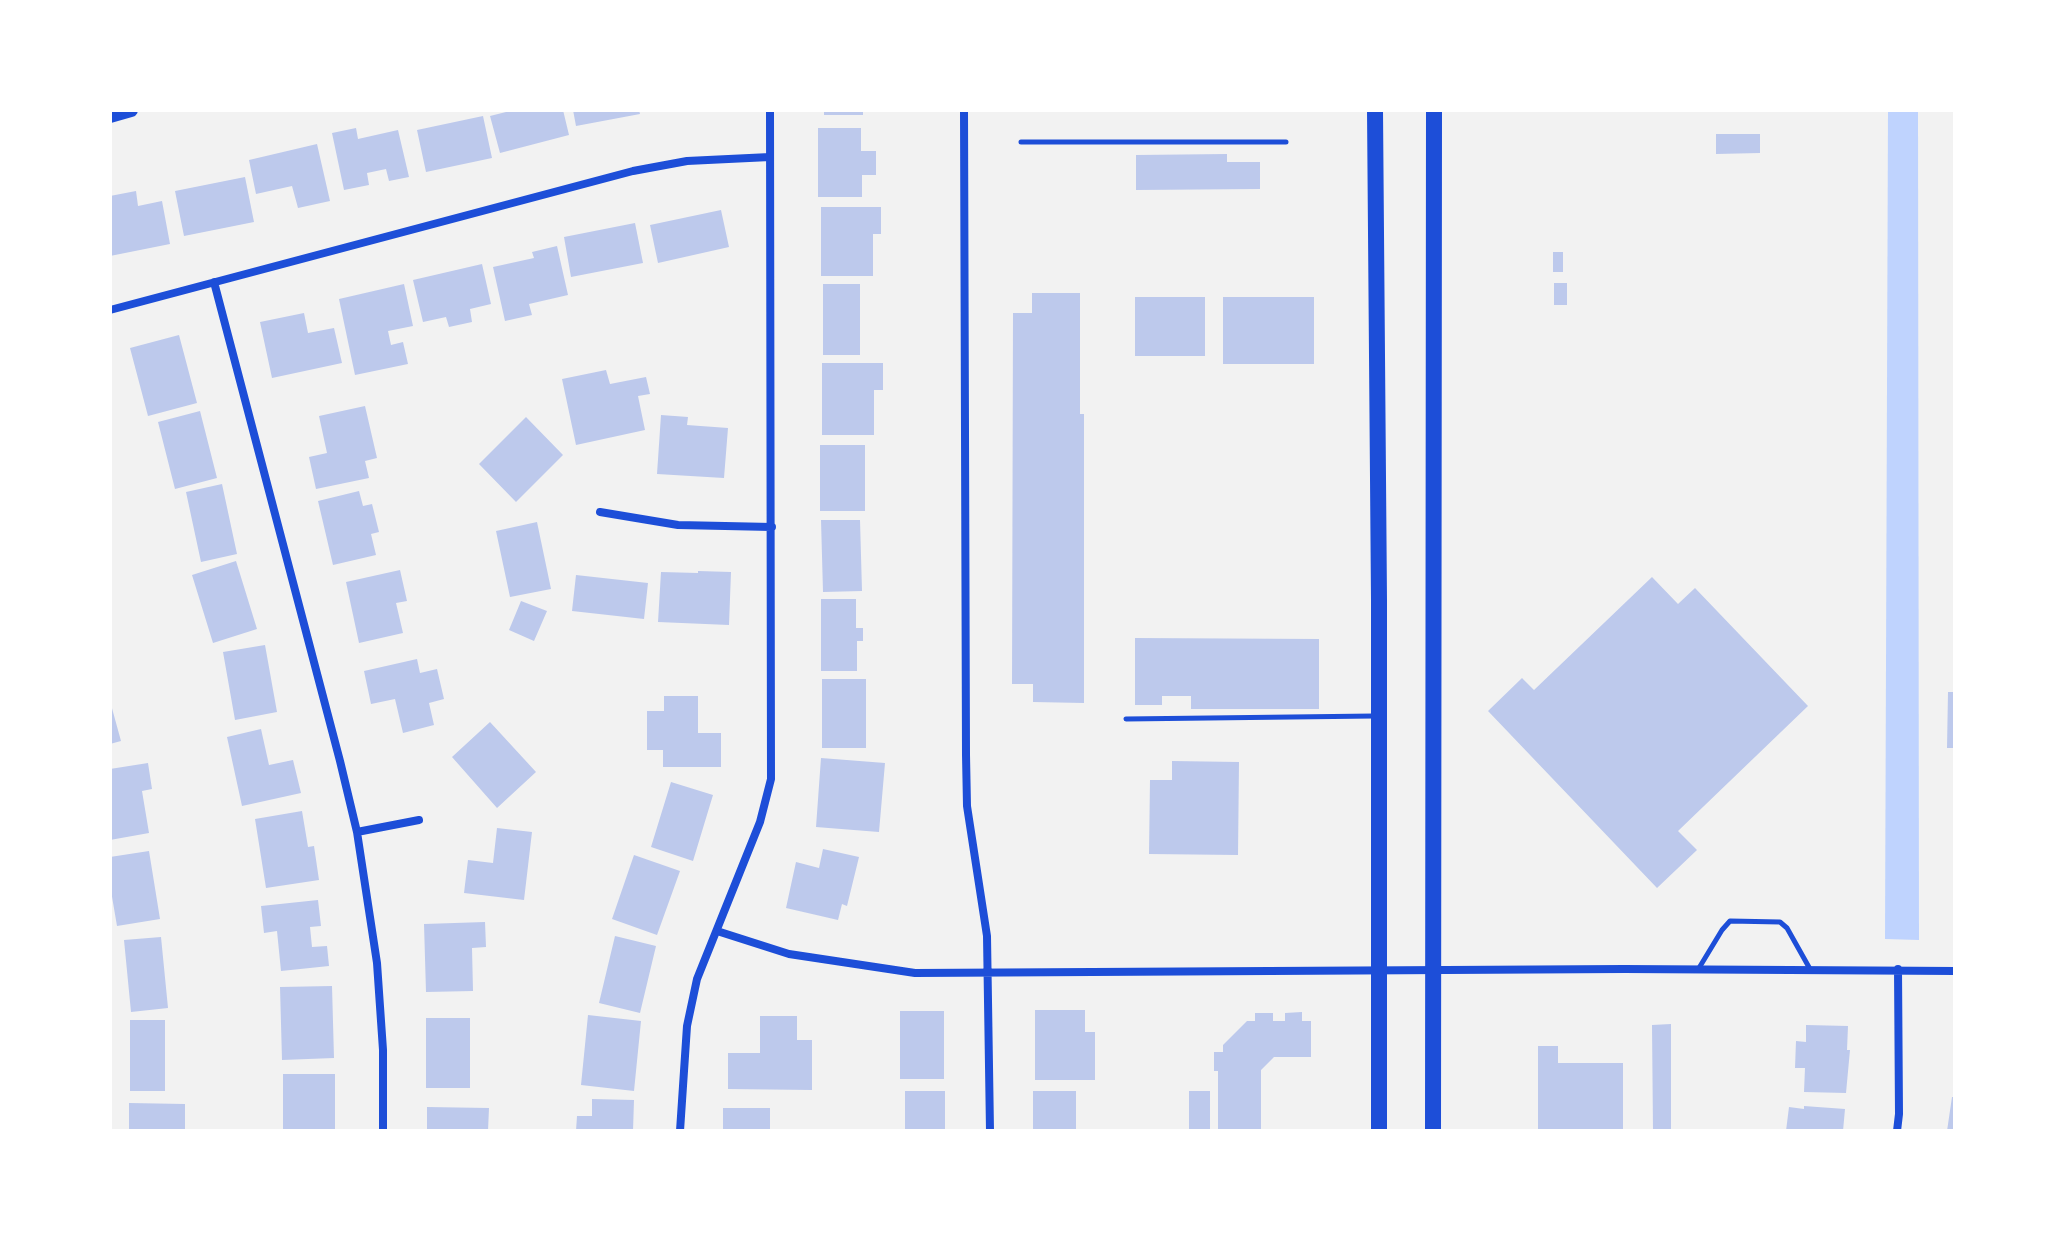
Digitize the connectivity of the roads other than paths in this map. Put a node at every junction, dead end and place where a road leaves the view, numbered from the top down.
1 (131, 110) edge
2 (770, 110) edge
3 (964, 110) edge
4 (1375, 110) edge
5 (1434, 110) edge
6 (110, 116) edge
7 (1021, 142) dead end
8 (1286, 142) dead end
9 (770, 157) junction
10 (214, 282) junction
11 (110, 310) edge
12 (600, 512) dead end
13 (772, 527) junction
14 (1379, 716) junction
15 (1126, 719) dead end
16 (419, 820) dead end
17 (357, 832) junction
18 (717, 931) junction
19 (1432, 969) junction
20 (1699, 969) junction
21 (1810, 969) junction
22 (1898, 969) junction
23 (1380, 970) junction
24 (1955, 971) edge
25 (989, 973) junction
26 (383, 1131) edge
27 (680, 1131) edge
28 (990, 1131) edge
29 (1379, 1131) edge
30 (1433, 1131) edge
31 (1897, 1131) edge

1 - 6 main road
2 - 9 street
3 - 25 street
4 - 14 main road
5 - 19 main road
7 - 8 lane
9 - 10 street
9 - 13 street
10 - 11 street
10 - 17 street
12 - 13 street
13 - 18 street
14 - 15 lane
14 - 23 main road
16 - 17 street
17 - 26 street
18 - 25 street
18 - 27 street
19 - 20 street
19 - 23 street
19 - 30 main road
20 - 21 street
20 - 21 lane
21 - 22 street
22 - 24 street
22 - 31 street
23 - 25 street
23 - 29 main road
25 - 28 street

